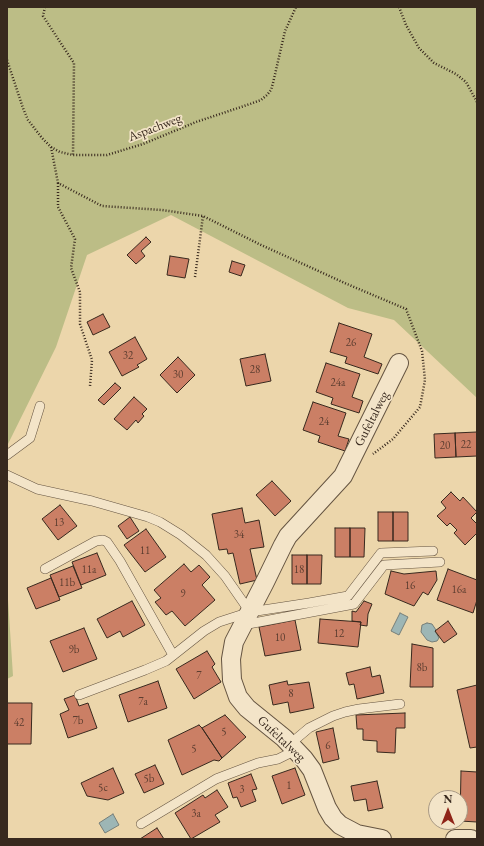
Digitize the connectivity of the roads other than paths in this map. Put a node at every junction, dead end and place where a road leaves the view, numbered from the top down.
1 (399, 362) dead end
2 (40, 406) dead end
3 (7, 455) edge
4 (7, 475) edge
5 (433, 551) dead end
6 (440, 562) dead end
7 (45, 568) dead end
8 (246, 619) junction
9 (173, 655) junction
10 (79, 694) dead end
11 (400, 704) dead end
12 (293, 747) junction
13 (141, 824) dead end
14 (382, 839) edge
15 (455, 839) edge
16 (471, 839) edge

1 - 8 street, Gufeltalweg
2 - 3 lane
4 - 8 lane
5 - 8 lane
6 - 8 lane
7 - 9 lane
8 - 9 lane
8 - 12 street, Gufeltalweg
9 - 10 lane
11 - 12 lane
12 - 13 lane
12 - 14 street, Gufeltalweg
15 - 16 street

